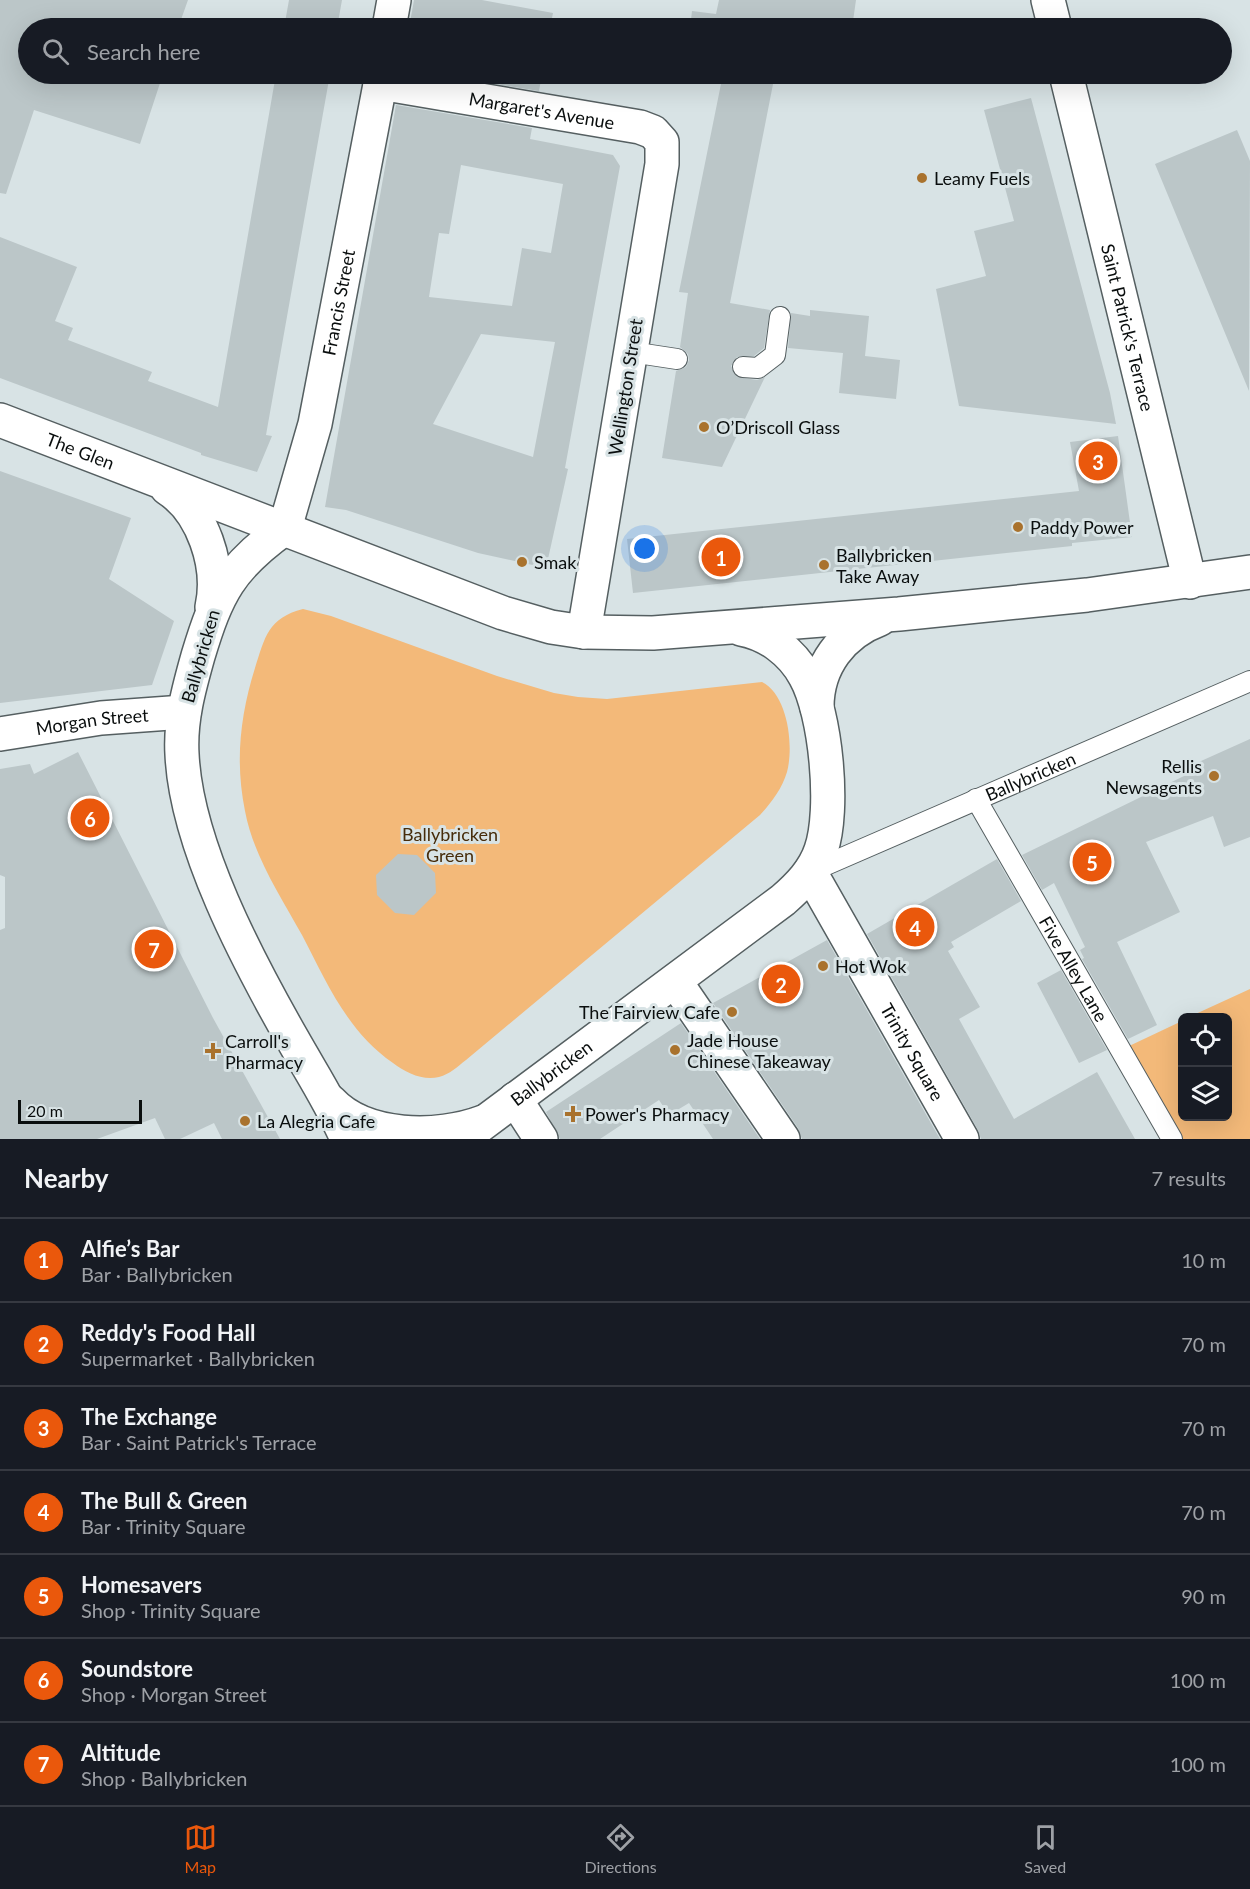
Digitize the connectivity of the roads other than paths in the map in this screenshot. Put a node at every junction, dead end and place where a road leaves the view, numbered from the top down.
1 (394, 0) edge
2 (1048, 0) edge
3 (391, 18) edge
4 (1052, 18) edge
5 (380, 84) edge
6 (413, 84) edge
7 (1068, 84) edge
8 (662, 142) joint
9 (780, 316) dead end
10 (631, 352) junction
11 (677, 359) dead end
12 (743, 367) dead end
13 (0, 420) edge
14 (160, 483) junction
15 (285, 528) junction
16 (1250, 572) edge
17 (1190, 582) junction
18 (899, 614) junction
19 (210, 615) junction
20 (724, 628) junction
21 (585, 632) junction
22 (1250, 681) edge
23 (184, 712) junction
24 (817, 712) junction
25 (0, 734) edge
26 (976, 799) junction
27 (810, 872) junction
28 (675, 981) junction
29 (325, 1095) junction
30 (502, 1108) junction
31 (347, 1139) edge
32 (462, 1139) edge
33 (541, 1139) edge
34 (783, 1139) edge
35 (962, 1139) edge
36 (1172, 1139) edge

1 - 3 street
2 - 4 street
5 - 15 street, Francis Street
6 - 8 street, Margaret's Avenue
7 - 17 street, Saint Patrick's Terrace
8 - 10 street, Wellington Street
9 - 12 lane
10 - 11 lane
10 - 21 street, Wellington Street
13 - 14 street, The Glen
14 - 15 street, The Glen
14 - 19 street, The Glen
15 - 19 street, Ballybricken
15 - 21 street, Ballybricken
16 - 17 street, Ballybricken
17 - 18 street, Ballybricken
18 - 20 street, Ballybricken
18 - 24 street, Ballybricken
19 - 23 street, Ballybricken
20 - 21 street, Ballybricken
20 - 24 street, Ballybricken
22 - 26 lane, Ballybricken
23 - 25 street, Morgan Street
23 - 29 street, Ballybricken
24 - 27 street, Ballybricken
26 - 27 lane, Ballybricken
26 - 36 lane, Five Alley Lane
27 - 28 street, Ballybricken
27 - 35 street, Trinity Square
28 - 30 street, Ballybricken
28 - 34 street
29 - 30 street, Ballybricken
29 - 31 street, Ballybricken
30 - 32 street, Ballybricken
30 - 33 street

